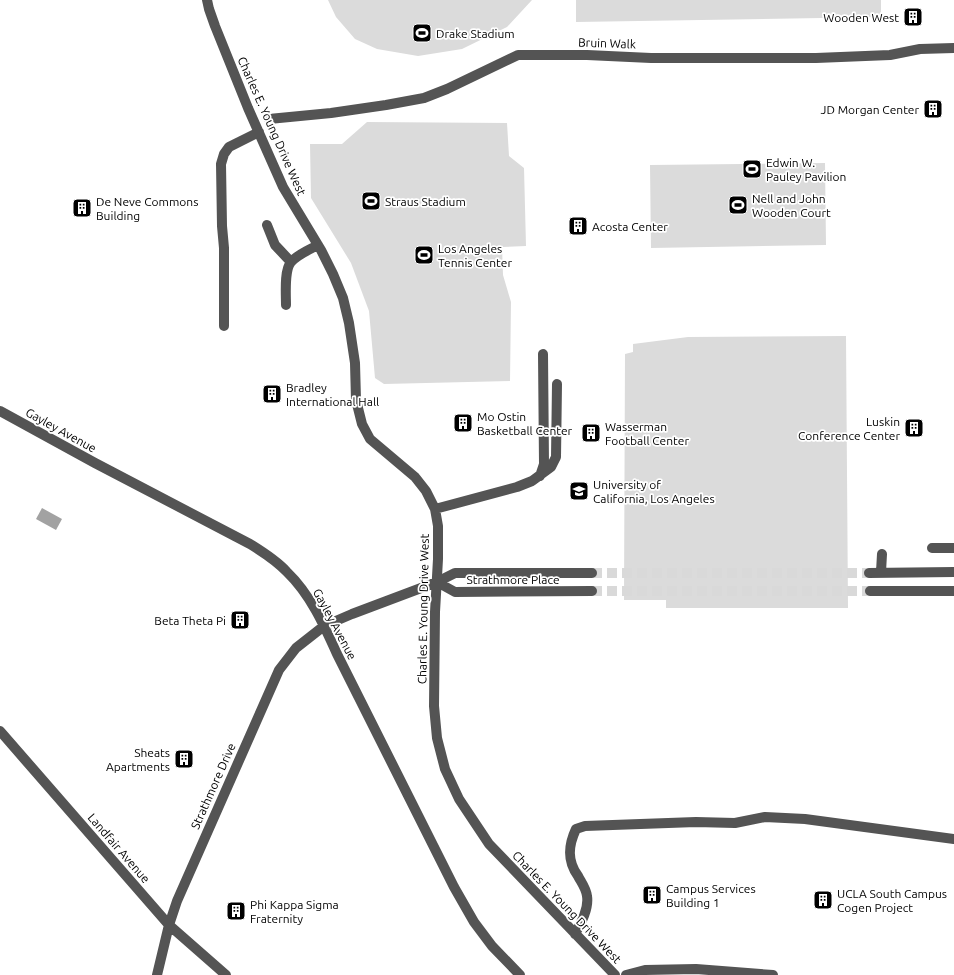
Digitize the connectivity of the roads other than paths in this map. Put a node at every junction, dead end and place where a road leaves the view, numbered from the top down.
1 (207, 0) edge
2 (954, 48) edge
3 (269, 118) dead end
4 (259, 132) junction
5 (267, 225) dead end
6 (318, 245) junction
7 (291, 262) junction
8 (286, 304) dead end
9 (224, 326) dead end
10 (543, 354) dead end
11 (557, 384) dead end
12 (0, 411) edge
13 (540, 476) junction
14 (435, 509) junction
15 (932, 548) dead end
16 (954, 548) edge
17 (882, 554) dead end
18 (881, 572) junction
19 (954, 572) edge
20 (592, 573) tunnel mouth
21 (869, 573) tunnel mouth
22 (437, 582) junction
23 (592, 591) tunnel mouth
24 (870, 591) tunnel mouth
25 (954, 591) edge
26 (324, 626) junction
27 (0, 731) edge
28 (954, 839) edge
29 (169, 925) junction
30 (575, 934) junction
31 (157, 975) edge
32 (226, 975) edge
33 (520, 975) edge
34 (615, 975) edge
35 (626, 975) edge
36 (773, 975) edge

1 - 4 street, Charles E. Young Drive West
2 - 3 street, Bruin Walk
4 - 6 street, Charles E. Young Drive West
4 - 9 street
5 - 7 street
6 - 7 street
6 - 14 street, Charles E. Young Drive West
7 - 8 street
10 - 13 street
11 - 13 street
12 - 26 street, Gayley Avenue
13 - 14 street
14 - 22 street, Charles E. Young Drive West
15 - 16 street
17 - 18 street
18 - 19 street
18 - 21 street
20 - 22 street, Strathmore Place
22 - 23 street, Strathmore Place
22 - 26 street, Strathmore Place
22 - 30 street, Charles E. Young Drive West
24 - 25 street
26 - 29 street, Strathmore Drive
26 - 33 street, Gayley Avenue
27 - 29 street, Landfair Avenue
28 - 30 street
29 - 31 street, Strathmore Drive
29 - 32 street, Landfair Avenue
30 - 34 street, Charles E. Young Drive West
35 - 36 street

